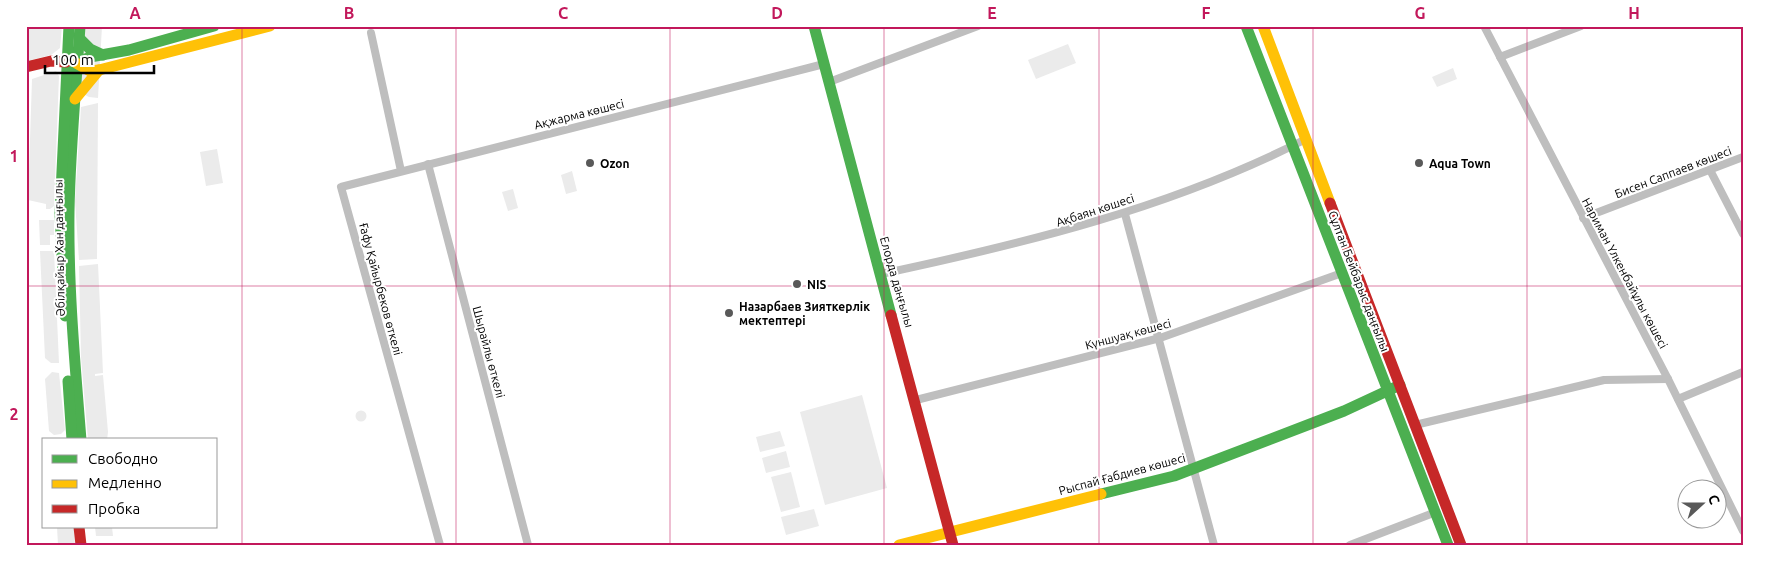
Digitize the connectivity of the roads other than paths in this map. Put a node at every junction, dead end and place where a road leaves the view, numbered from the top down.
1 (69, 26) edge
2 (214, 26) edge
3 (270, 26) edge
4 (814, 26) edge
5 (978, 26) edge
6 (1246, 26) edge
7 (1263, 26) edge
8 (1484, 26) edge
9 (1581, 26) edge
10 (80, 32) edge
11 (371, 33) dead end
12 (103, 55) junction
13 (1500, 57) junction
14 (71, 62) junction
15 (824, 64) junction
16 (26, 67) edge
17 (99, 70) junction
18 (829, 82) junction
19 (75, 99) junction
20 (1306, 139) junction
21 (1292, 147) junction
22 (1743, 157) edge
23 (428, 164) junction
24 (1710, 170) junction
25 (401, 171) junction
26 (341, 187) joint
27 (1125, 214) junction
28 (1583, 218) junction
29 (1743, 234) edge
30 (881, 274) junction
31 (1342, 274) junction
32 (1160, 338) junction
33 (1743, 372) edge
34 (1668, 379) junction
35 (1400, 385) junction
36 (1386, 392) junction
37 (1678, 398) junction
38 (916, 400) junction
39 (1415, 425) junction
40 (72, 438) edge
41 (81, 438) edge
42 (1193, 469) junction
43 (1436, 512) junction
44 (79, 528) edge
45 (88, 528) edge
46 (1743, 531) edge
47 (950, 532) junction
48 (80, 545) edge
49 (89, 545) edge
50 (440, 545) edge
51 (528, 545) edge
52 (899, 545) edge
53 (953, 545) edge
54 (1214, 545) edge
55 (1350, 545) edge
56 (1448, 545) edge
57 (1461, 545) edge

1 - 14 main road, Әбілқайыр Хан даңғылы
2 - 12 main road
3 - 17 main road
4 - 15 main road, Елорда даңғылы
5 - 18 street
6 - 21 main road, Сұлтан Бейбарыс даңғылы
7 - 20 main road, Сұлтан Бейбарыс даңғылы
8 - 13 street, Нариман Үлкенбайұлы көшесі
9 - 13 street
10 - 12 main road
10 - 14 main road, Әбілқайыр Хан даңғылы
11 - 25 street
12 - 14 main road
13 - 28 street, Нариман Үлкенбайұлы көшесі
14 - 16 main road
14 - 17 main road
14 - 19 main road, Әбілқайыр Хан даңғылы
14 - 40 main road, Әбілқайыр Хан даңғылы
15 - 18 main road, Елорда даңғылы
15 - 23 street, Ақжарма көшесі
17 - 19 main road
18 - 30 main road, Елорда даңғылы
19 - 41 main road, Әбілқайыр Хан даңғылы
20 - 21 street, Ақбаян көшесі
20 - 35 main road, Сұлтан Бейбарыс даңғылы
21 - 27 street, Ақбаян көшесі
21 - 31 main road, Сұлтан Бейбарыс даңғылы
22 - 24 street, Бисен Саппаев көшесі
23 - 25 street, Ақжарма көшесі
23 - 51 street, Шырайлы өткелі
24 - 28 street, Бисен Саппаев көшесі
24 - 29 street
25 - 26 street, Ақжарма көшесі
26 - 50 street, Ғафу Қайырбеков өткелі
27 - 30 street, Ақбаян көшесі
27 - 32 street
28 - 34 street, Нариман Үлкенбайұлы көшесі
30 - 38 main road, Елорда даңғылы
31 - 32 street, Күншуақ көшесі
31 - 36 main road, Сұлтан Бейбарыс даңғылы
32 - 38 street, Күншуақ көшесі
32 - 42 street
33 - 37 street
34 - 37 street, Нариман Үлкенбайұлы көшесі
34 - 39 street
35 - 36 main road, Рыспай Ғабдиев көшесі
35 - 39 main road, Сұлтан Бейбарыс даңғылы
36 - 42 main road, Рыспай Ғабдиев көшесі
36 - 43 main road, Сұлтан Бейбарыс даңғылы
37 - 46 street, Нариман Үлкенбайұлы көшесі
38 - 47 main road, Елорда даңғылы
39 - 57 main road, Сұлтан Бейбарыс даңғылы
42 - 47 main road, Рыспай Ғабдиев көшесі
42 - 54 street
43 - 55 street
43 - 56 main road, Сұлтан Бейбарыс даңғылы
44 - 48 main road
45 - 49 main road
47 - 52 main road, Рыспай Ғабдиев көшесі
47 - 53 main road, Елорда даңғылы

